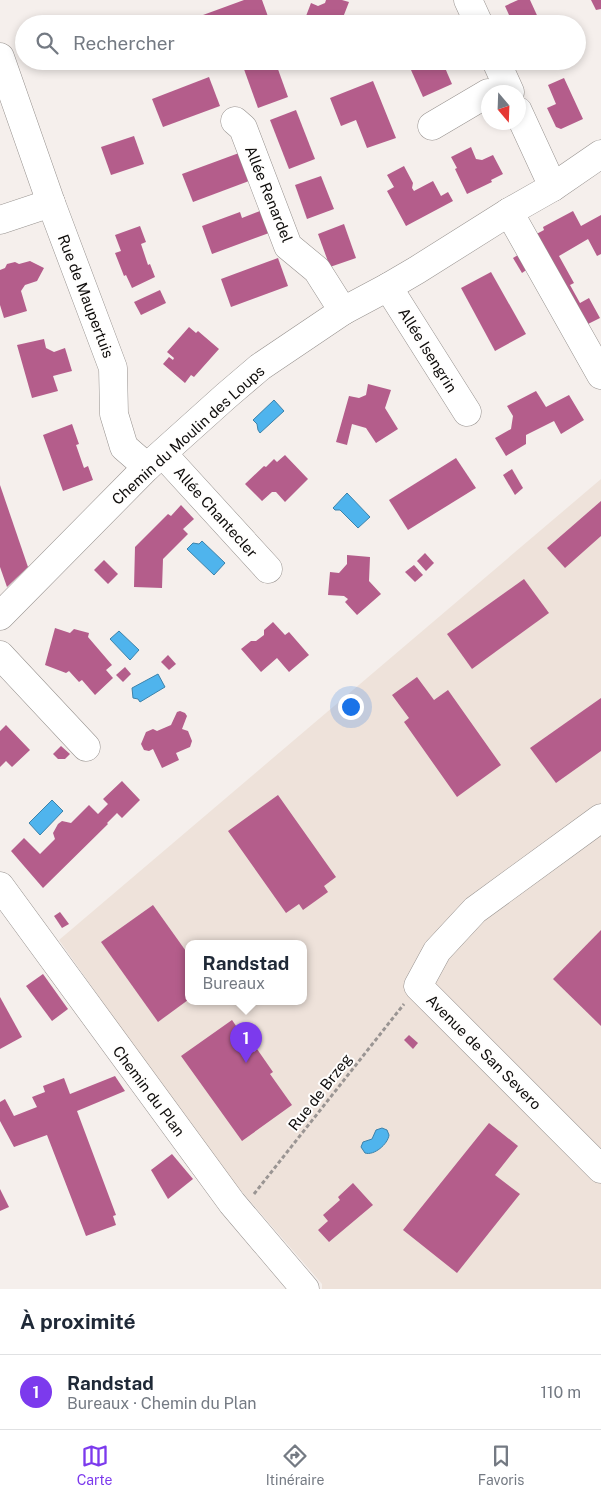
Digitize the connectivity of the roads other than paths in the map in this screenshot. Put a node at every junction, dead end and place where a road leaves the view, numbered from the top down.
1 (468, 0) edge
2 (475, 15) edge
3 (0, 57) edge
4 (498, 84) edge
5 (235, 121) dead end
6 (432, 126) dead end
7 (526, 129) edge
8 (601, 154) edge
9 (553, 187) junction
10 (50, 204) junction
11 (510, 212) junction
12 (0, 220) edge
13 (388, 287) junction
14 (343, 311) junction
15 (601, 375) edge
16 (467, 412) dead end
17 (155, 460) junction
18 (268, 569) dead end
19 (0, 616) edge
20 (0, 655) edge
21 (86, 747) dead end
22 (601, 818) edge
23 (0, 886) edge
24 (601, 1169) edge
25 (305, 1289) edge

1 - 2 street
3 - 10 street, Rue de Maupertuis
4 - 6 street
5 - 14 street, Allée Renardel
7 - 9 street
8 - 9 street, Chemin du Moulin des Loups
9 - 11 street, Chemin du Moulin des Loups
10 - 12 street
10 - 17 street, Rue de Maupertuis
11 - 13 street, Chemin du Moulin des Loups
11 - 15 street
13 - 14 street, Chemin du Moulin des Loups
13 - 16 street, Allée Isengrin
14 - 17 street, Chemin du Moulin des Loups
17 - 18 street, Allée Chantecler
17 - 19 street, Chemin du Moulin des Loups
20 - 21 street
22 - 24 street, Avenue de San Severo
23 - 25 street, Chemin du Plan

